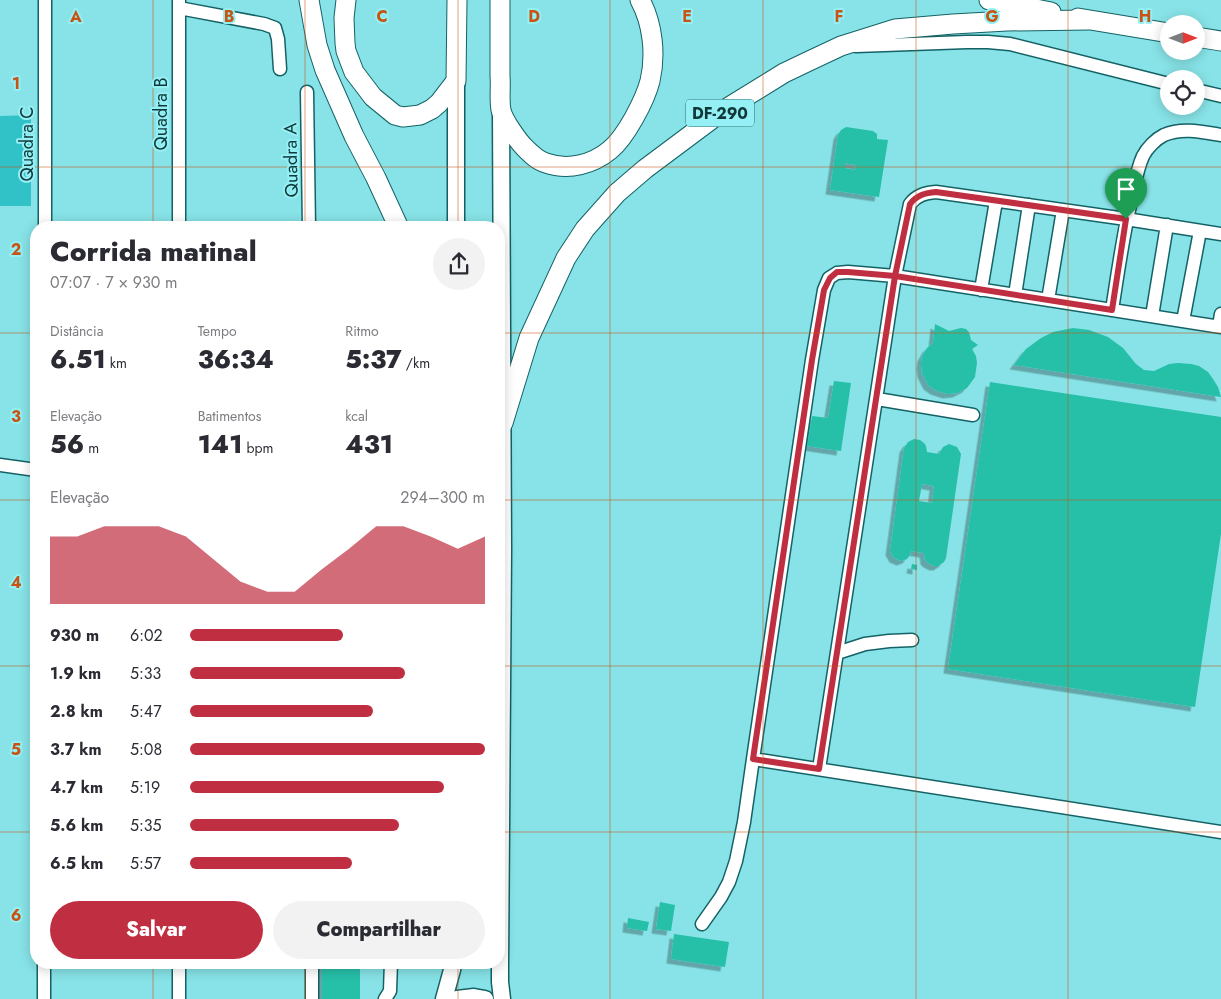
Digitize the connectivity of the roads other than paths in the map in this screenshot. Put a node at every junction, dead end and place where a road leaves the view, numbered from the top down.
1 (45, 0) edge
2 (310, 0) edge
3 (346, 0) edge
4 (456, 0) edge
5 (500, 0) edge
6 (640, 0) edge
7 (989, 0) edge
8 (179, 4) edge
9 (1089, 20) junction
10 (1160, 32) edge
11 (1205, 39) edge
12 (1221, 41) edge
13 (841, 46) junction
14 (280, 69) dead end
15 (456, 81) junction
16 (1160, 82) edge
17 (307, 92) dead end
18 (1205, 92) edge
19 (1221, 96) edge
20 (501, 111) junction
21 (1221, 135) edge
22 (996, 201) junction
23 (1029, 205) junction
24 (1063, 210) junction
25 (1126, 219) junction
26 (44, 221) edge
27 (178, 221) edge
28 (309, 221) edge
29 (396, 221) edge
30 (456, 221) edge
31 (502, 221) edge
32 (1167, 225) junction
33 (1200, 231) junction
34 (1221, 234) edge
35 (895, 276) junction
36 (981, 290) junction
37 (1015, 295) junction
38 (1048, 300) junction
39 (1112, 310) junction
40 (1152, 316) junction
41 (1183, 321) junction
42 (1220, 322) edge
43 (876, 399) junction
44 (973, 415) dead end
45 (505, 420) edge
46 (0, 465) edge
47 (30, 469) edge
48 (912, 640) dead end
49 (838, 653) junction
50 (753, 759) junction
51 (819, 769) junction
52 (1221, 832) edge
53 (702, 924) dead end
54 (44, 969) edge
55 (178, 969) edge
56 (312, 969) edge
57 (391, 969) edge
58 (451, 969) edge
59 (500, 969) edge
60 (44, 999) edge
61 (179, 999) edge
62 (312, 999) edge
63 (385, 999) edge
64 (444, 999) edge
65 (457, 999) edge
66 (485, 999) edge
67 (502, 999) edge

1 - 26 street, Quadra C
2 - 29 highway
3 - 15 highway
4 - 15 highway
5 - 20 highway, DF-290
6 - 20 highway
7 - 9 highway
8 - 14 street
8 - 27 street, Quadra B
9 - 10 highway
9 - 13 highway, DF-290
11 - 12 highway
13 - 16 street
13 - 45 highway, DF-290
15 - 30 main road
17 - 28 street, Quadra A
18 - 19 street
20 - 31 main road, DF-290
21 - 25 street
22 - 23 street
22 - 35 street
22 - 36 street
23 - 24 street
23 - 37 street
24 - 25 street
24 - 38 street
25 - 32 street
25 - 39 street
32 - 33 street
32 - 40 street
33 - 34 street
33 - 41 street
35 - 36 street
35 - 43 street
35 - 50 street
36 - 37 street
37 - 38 street
38 - 39 street
39 - 40 street
40 - 41 street
41 - 42 street
43 - 44 street
43 - 49 street
46 - 47 street
48 - 49 street
49 - 51 street
50 - 51 street
50 - 53 street
51 - 52 street
54 - 60 street
55 - 61 street
56 - 62 street
57 - 63 street
58 - 64 main road
59 - 67 main road, DF-290
65 - 66 main road

